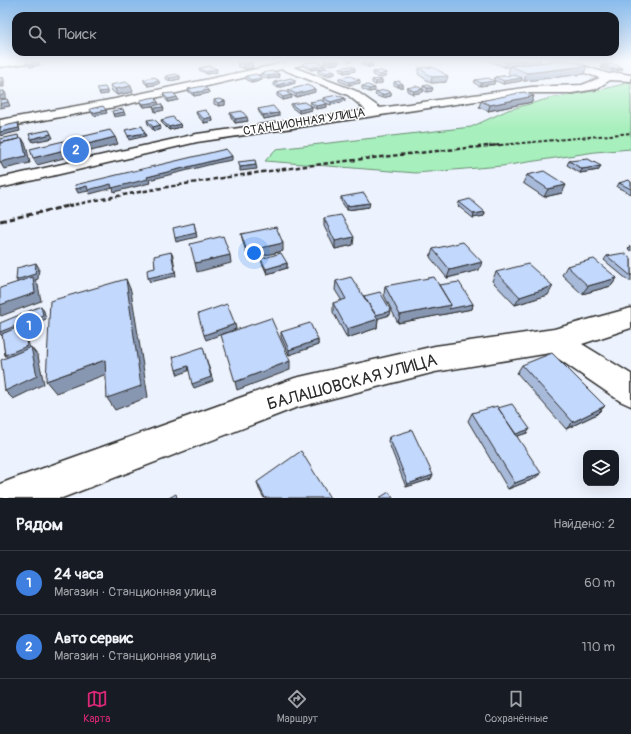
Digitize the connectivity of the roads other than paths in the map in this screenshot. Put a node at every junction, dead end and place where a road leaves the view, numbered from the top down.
1 (204, 83) edge
2 (325, 83) edge
3 (601, 83) edge
4 (376, 111) junction
5 (0, 124) edge
6 (0, 183) edge
7 (631, 318) edge
8 (554, 341) junction
9 (631, 391) edge
10 (13, 498) edge

1 - 5 street
2 - 4 street
3 - 4 street, СТАНЦИОННАЯ УЛИЦА
4 - 6 street, СТАНЦИОННАЯ УЛИЦА
7 - 8 street, БАЛАШОВСКАЯ УЛИЦА
8 - 9 street
8 - 10 street, БАЛАШОВСКАЯ УЛИЦА

